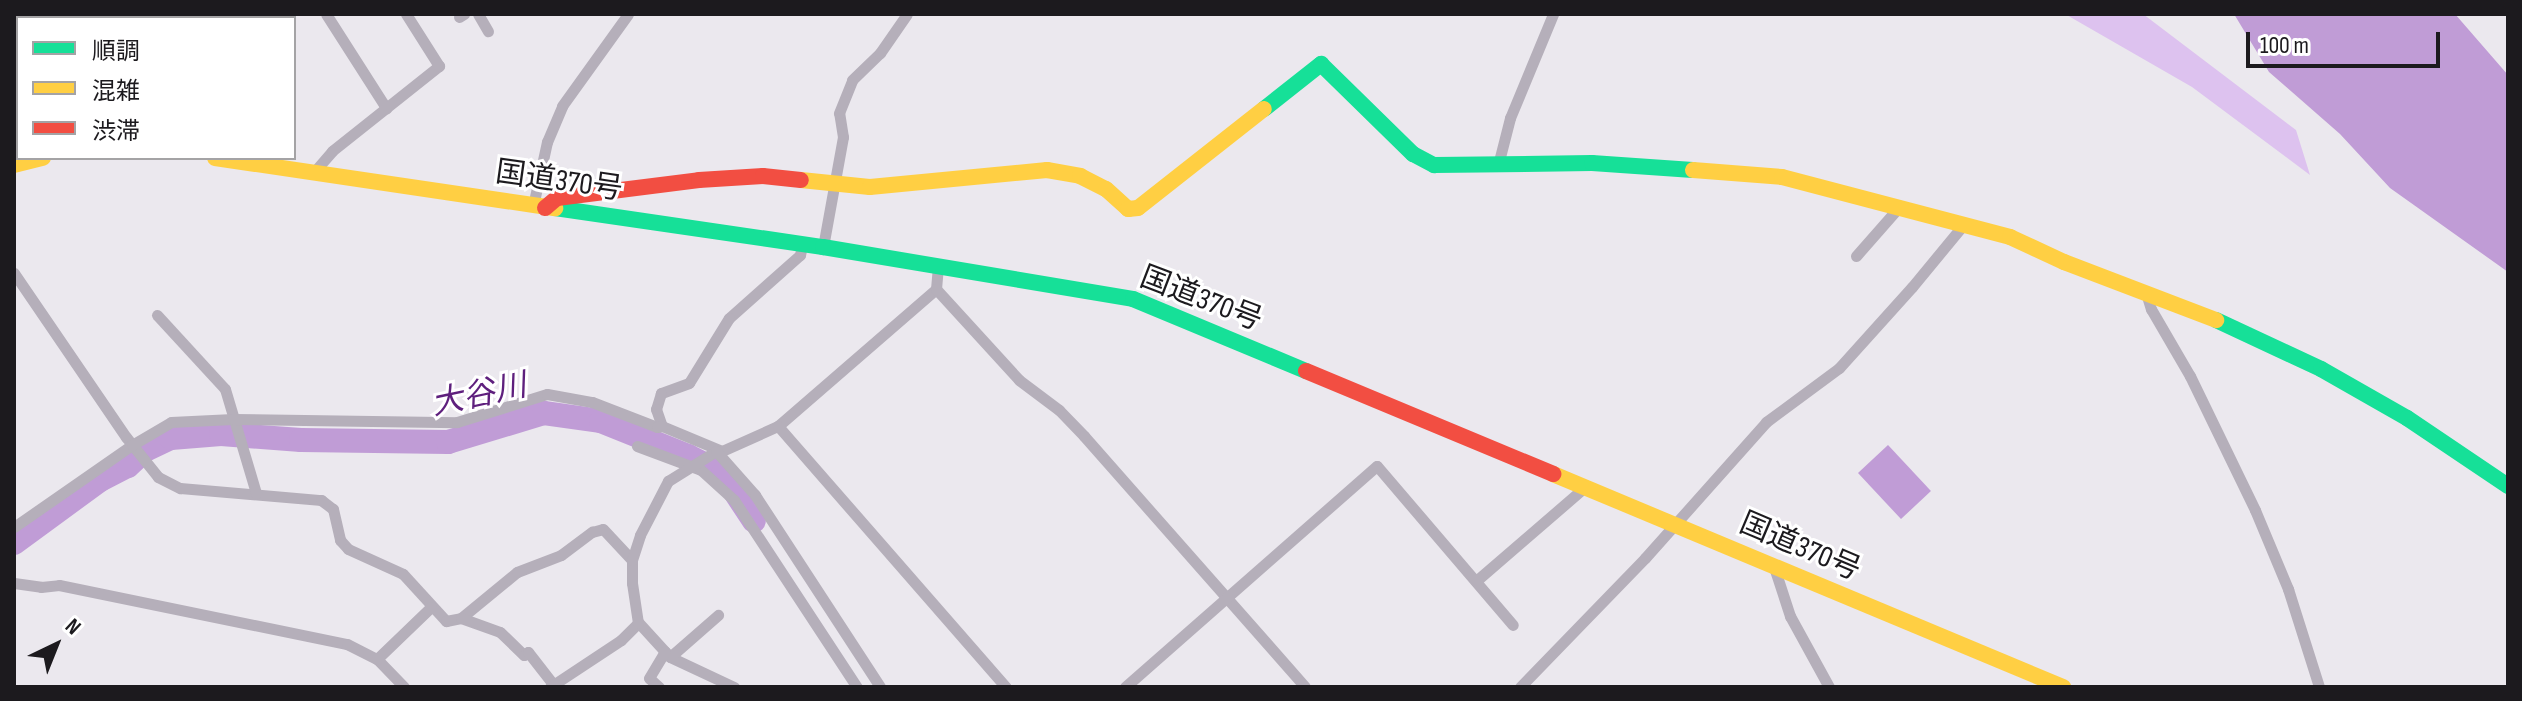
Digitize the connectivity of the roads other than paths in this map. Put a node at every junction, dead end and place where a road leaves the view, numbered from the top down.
1 (326, 14) edge
2 (406, 14) edge
3 (478, 14) edge
4 (628, 14) edge
5 (907, 14) edge
6 (1553, 14) edge
7 (488, 31) dead end
8 (386, 108) junction
9 (35, 160) edge
10 (229, 160) edge
11 (14, 165) edge
12 (1498, 165) junction
13 (314, 172) junction
14 (834, 183) junction
15 (1900, 206) junction
16 (539, 207) junction
17 (1964, 224) junction
18 (802, 245) junction
19 (823, 247) junction
20 (1856, 256) dead end
21 (938, 267) junction
22 (14, 273) edge
23 (936, 289) junction
24 (2146, 293) junction
25 (157, 315) dead end
26 (233, 419) junction
27 (662, 426) junction
28 (778, 426) junction
29 (132, 445) junction
30 (637, 446) dead end
31 (714, 454) junction
32 (697, 465) junction
33 (2508, 486) edge
34 (1585, 487) junction
35 (256, 493) junction
36 (1674, 524) junction
37 (14, 527) edge
38 (632, 560) junction
39 (1774, 566) junction
40 (1476, 581) junction
41 (14, 583) edge
42 (1225, 598) junction
43 (431, 607) junction
44 (718, 615) dead end
45 (461, 618) junction
46 (638, 622) junction
47 (1513, 625) dead end
48 (668, 654) junction
49 (377, 659) junction
50 (552, 686) edge
51 (404, 687) edge
52 (659, 687) edge
53 (734, 687) edge
54 (857, 687) edge
55 (880, 687) edge
56 (1006, 687) edge
57 (1125, 687) edge
58 (1305, 687) edge
59 (1520, 687) edge
60 (1829, 687) edge
61 (2063, 687) edge
62 (2319, 687) edge

1 - 8 street
2 - 8 street
3 - 7 street
4 - 16 street
5 - 14 street
6 - 12 street
8 - 13 street
9 - 11 main road
10 - 13 main road, 国道370号
12 - 14 main road
12 - 15 main road
13 - 16 main road, 国道370号
14 - 16 main road
14 - 19 street
15 - 17 main road
15 - 20 street
16 - 18 main road, 国道370号
17 - 24 main road
17 - 36 street
18 - 19 main road, 国道370号
18 - 27 street
19 - 21 main road, 国道370号
21 - 23 street
21 - 34 main road, 国道370号
22 - 29 street
23 - 28 street
23 - 42 street
24 - 33 main road
24 - 62 street
25 - 26 street
26 - 27 street
26 - 29 street
26 - 35 street
27 - 31 street
28 - 31 street
28 - 56 street
29 - 35 street
29 - 37 street
30 - 32 street
31 - 32 street
31 - 55 street
32 - 38 street
32 - 54 street
34 - 36 main road, 国道370号
34 - 40 street
35 - 43 street
36 - 39 main road, 国道370号
36 - 59 street
38 - 45 street
38 - 46 street
39 - 60 street
39 - 61 main road, 国道370号
40 - 42 street
40 - 47 street
41 - 49 street
42 - 57 street
42 - 58 street
43 - 45 street
43 - 49 street
44 - 48 street
45 - 50 street
46 - 48 street
46 - 50 street
48 - 52 street
48 - 53 street
49 - 51 street

